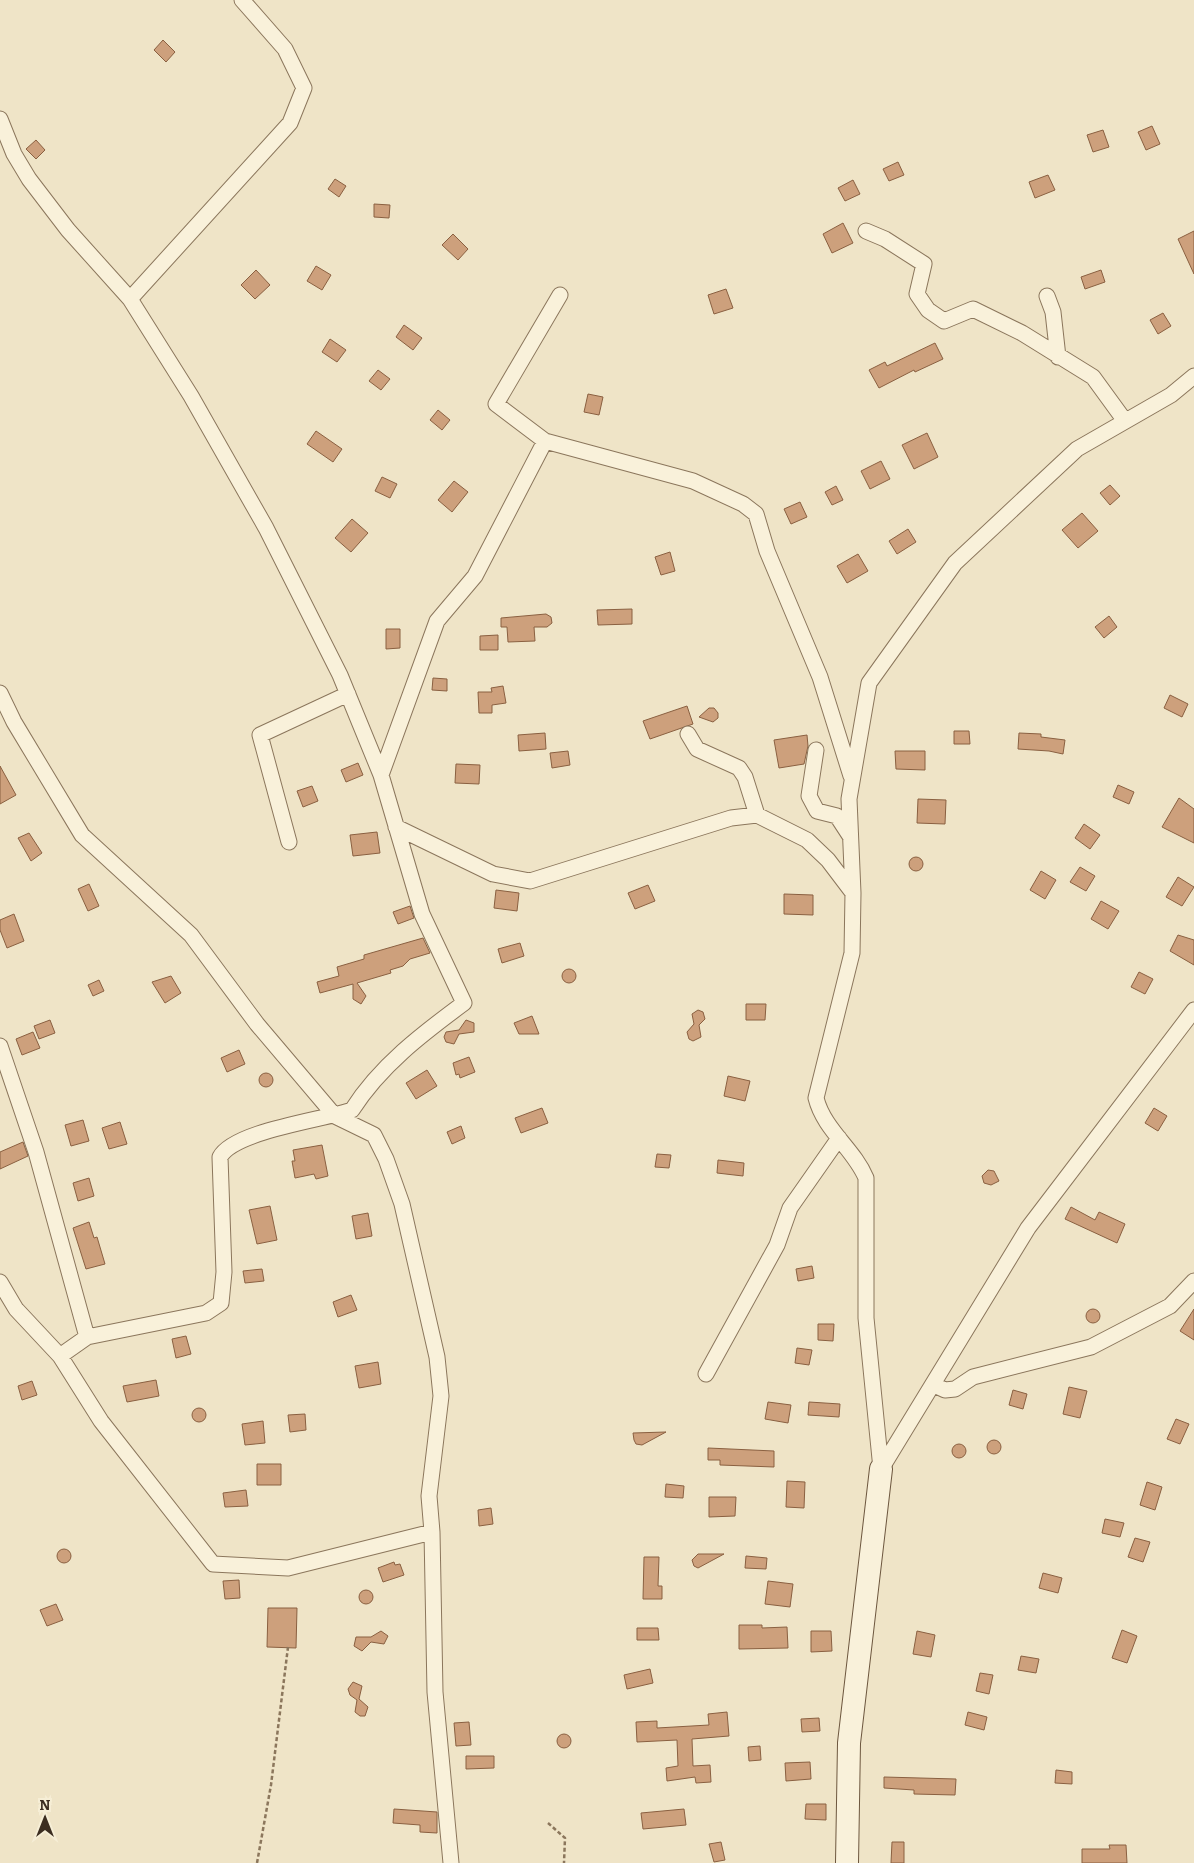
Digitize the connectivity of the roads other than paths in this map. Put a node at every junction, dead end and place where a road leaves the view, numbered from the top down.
1 (242, 0) edge
2 (0, 119) edge
3 (866, 231) dead end
4 (560, 295) dead end
5 (1047, 296) dead end
6 (130, 299) junction
7 (1058, 357) junction
8 (1194, 376) edge
9 (1125, 421) junction
10 (545, 441) junction
11 (0, 694) edge
12 (348, 694) junction
13 (7, 724) edge
14 (688, 734) dead end
15 (816, 750) dead end
16 (381, 775) junction
17 (852, 779) junction
18 (757, 815) junction
19 (396, 827) junction
20 (850, 838) junction
21 (289, 842) dead end
22 (853, 893) junction
23 (1194, 1010) edge
24 (0, 1046) edge
25 (335, 1116) junction
26 (839, 1138) junction
27 (1194, 1281) edge
28 (0, 1282) edge
29 (88, 1337) junction
30 (60, 1356) junction
31 (706, 1374) dead end
32 (934, 1385) junction
33 (881, 1469) junction
34 (432, 1532) junction
35 (451, 1863) edge
36 (846, 1863) edge

1 - 6 street
2 - 6 street
3 - 7 street
4 - 10 street
5 - 7 street
6 - 12 street
7 - 9 street
8 - 9 street
9 - 17 street
10 - 16 street
10 - 17 street
11 - 13 street
12 - 16 street
12 - 21 street
13 - 25 street
14 - 18 street
15 - 20 street
16 - 19 street
17 - 20 street
18 - 19 street
18 - 22 street
19 - 25 street
20 - 22 street
22 - 26 street
23 - 32 street
24 - 29 street
25 - 29 street
25 - 34 street
26 - 31 street
26 - 33 street
27 - 32 street
28 - 30 street
29 - 30 street
30 - 34 street
32 - 33 street
33 - 36 main road
34 - 35 street

